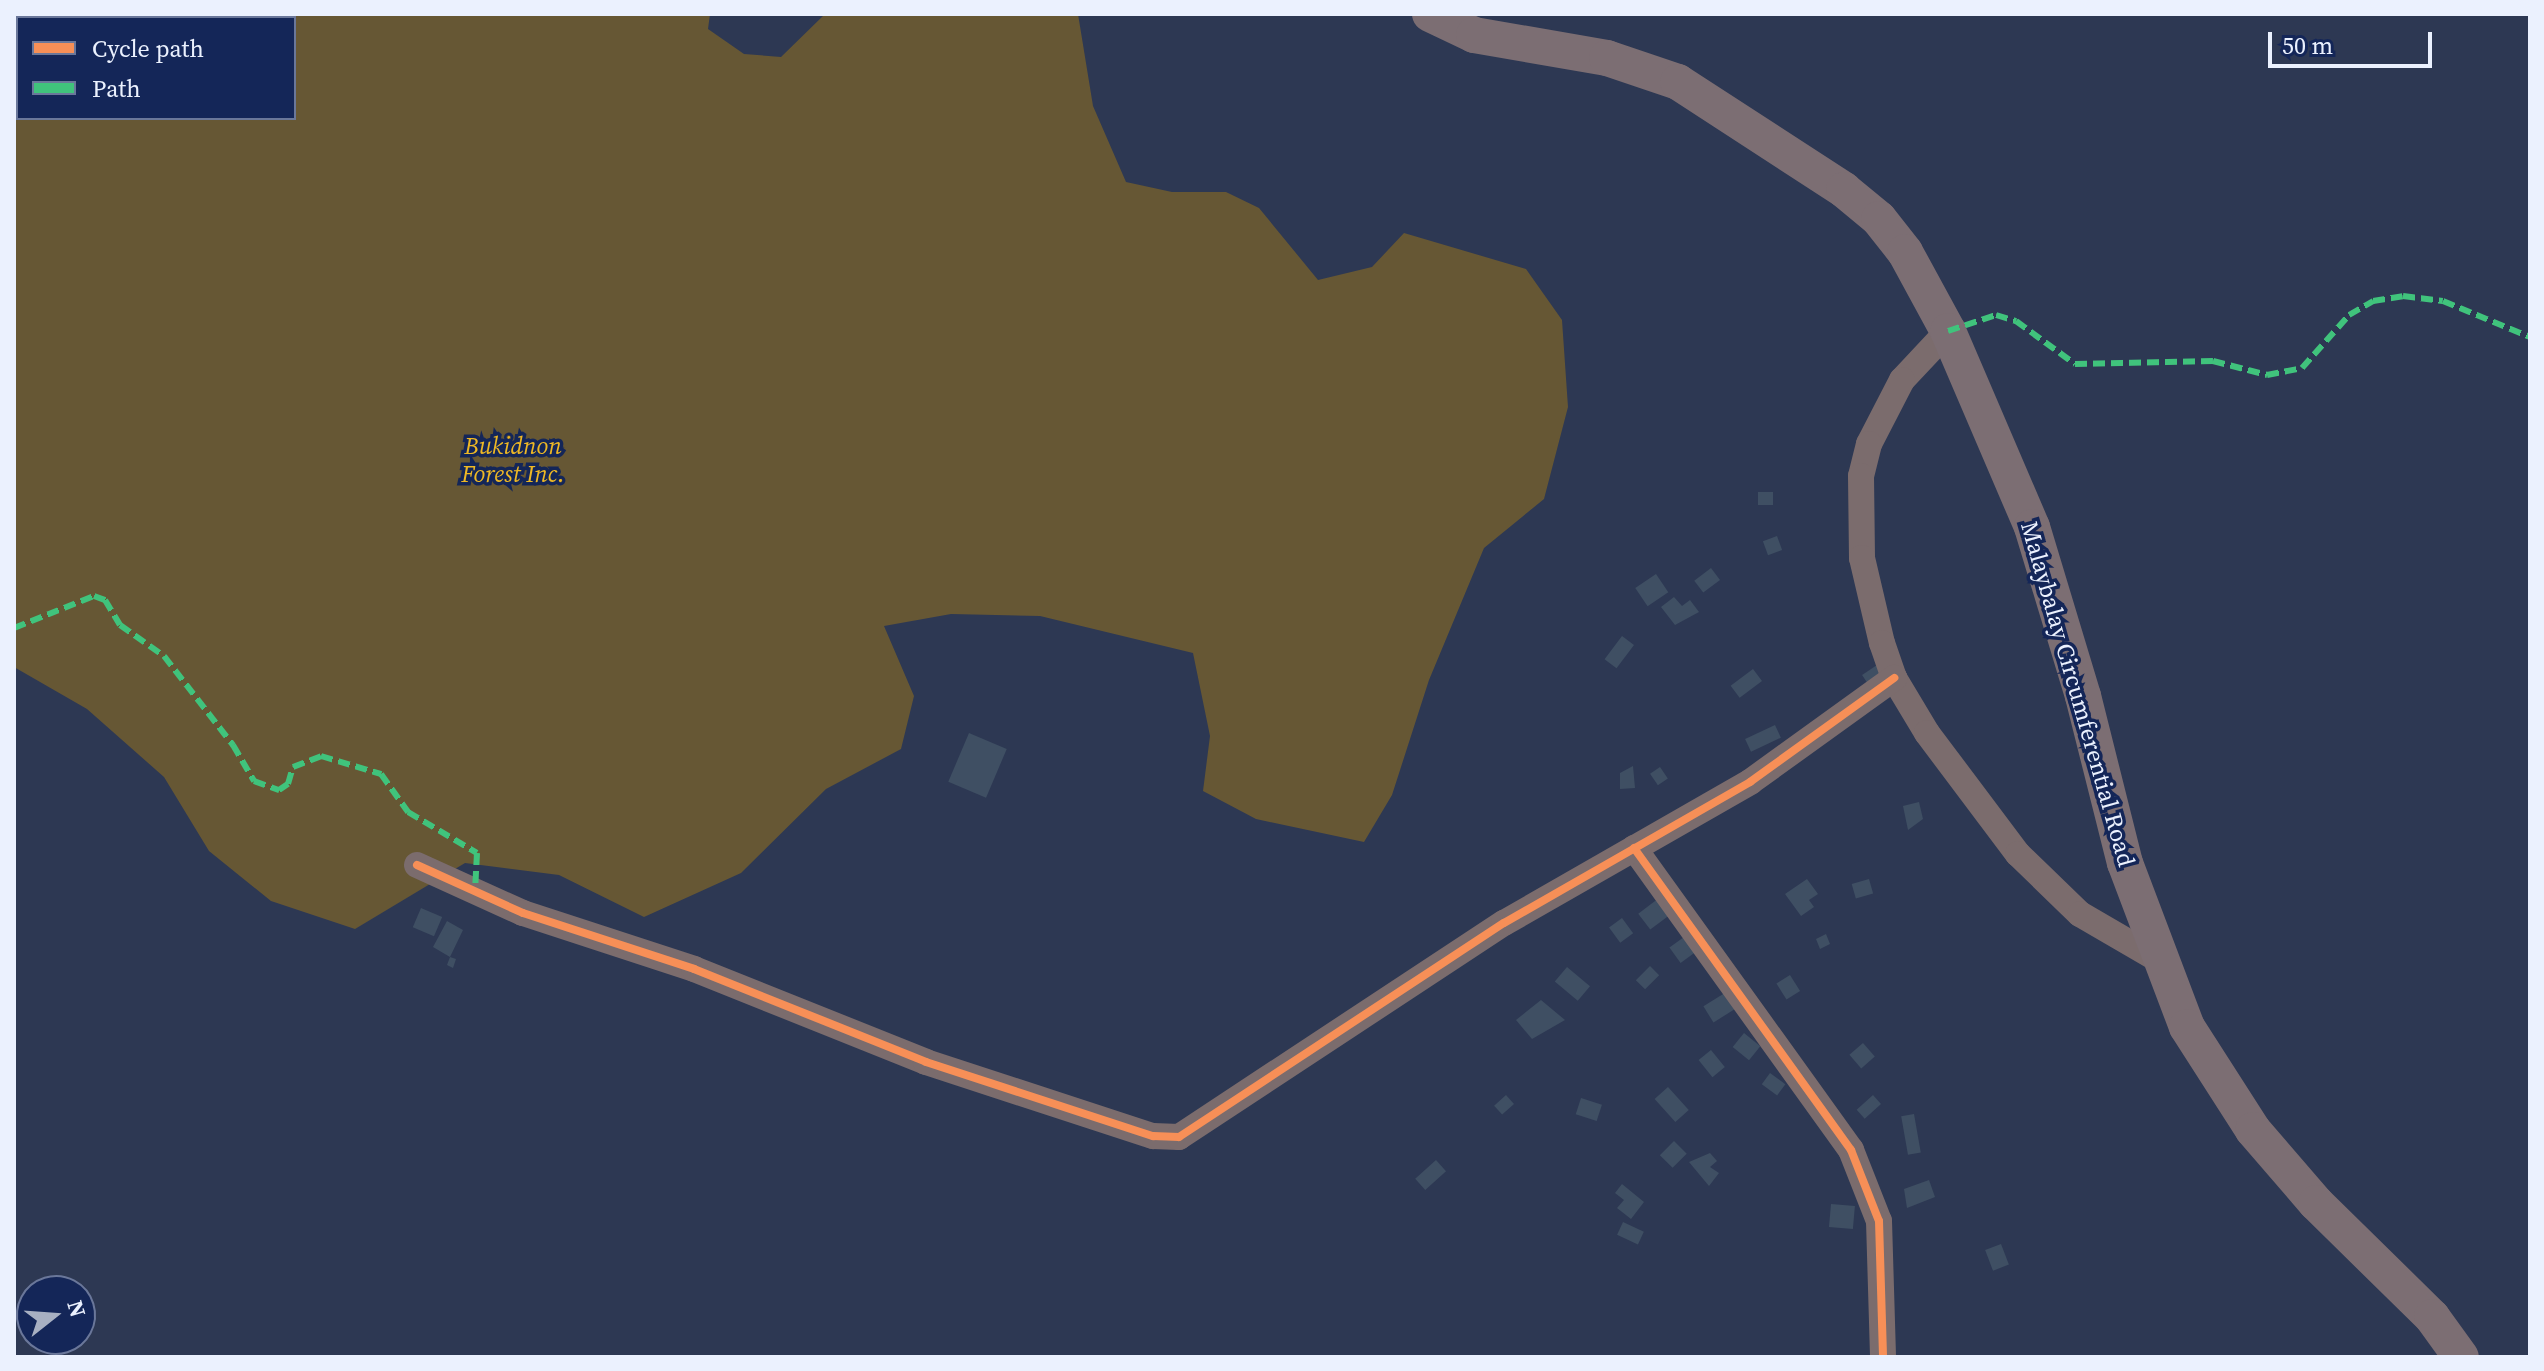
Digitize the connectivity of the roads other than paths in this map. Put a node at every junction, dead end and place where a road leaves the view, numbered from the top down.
1 (1430, 14) edge
2 (1948, 331) junction
3 (1894, 678) junction
4 (1634, 848) junction
5 (417, 865) dead end
6 (2159, 960) junction
7 (1883, 1357) edge
8 (2461, 1357) edge

1 - 2 main road, Malaybalay Circumferential Road
2 - 3 street
2 - 6 main road, Malaybalay Circumferential Road
3 - 4 street
3 - 6 street
4 - 5 street
4 - 7 street
6 - 8 main road, Malaybalay Circumferential Road

